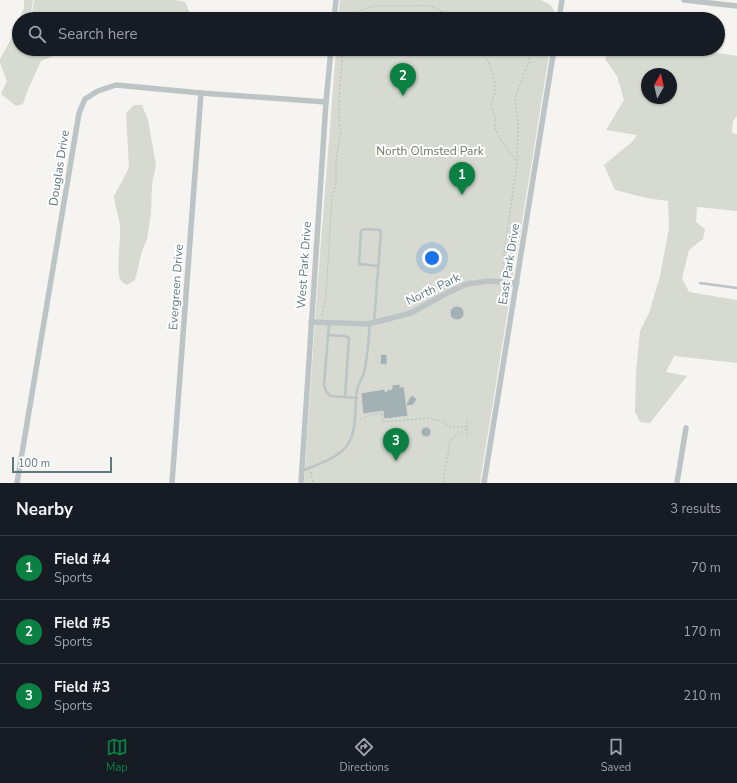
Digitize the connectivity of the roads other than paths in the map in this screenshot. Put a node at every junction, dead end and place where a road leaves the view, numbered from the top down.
1 (336, 0) edge
2 (562, 0) edge
3 (684, 0) edge
4 (737, 6) edge
5 (335, 12) edge
6 (560, 12) edge
7 (330, 56) edge
8 (553, 56) edge
9 (202, 93) junction
10 (326, 102) junction
11 (378, 266) junction
12 (700, 283) dead end
13 (517, 284) junction
14 (737, 288) edge
15 (311, 322) junction
16 (329, 323) junction
17 (372, 323) junction
18 (328, 335) junction
19 (345, 398) junction
20 (357, 398) junction
21 (686, 428) dead end
22 (302, 471) junction
23 (17, 483) edge
24 (172, 483) edge
25 (301, 483) edge
26 (484, 483) edge
27 (677, 483) edge

1 - 5 street
2 - 6 street
3 - 4 street
7 - 10 street, West Park Drive
8 - 13 street, East Park Drive
9 - 10 street, Douglas Drive
9 - 23 street, Douglas Drive
9 - 24 street, Evergreen Drive
10 - 15 street, West Park Drive
11 - 11 lane
11 - 17 lane
12 - 14 lane
13 - 17 street, North Park
13 - 26 street, East Park Drive
15 - 16 street, North Park
15 - 22 street, West Park Drive
16 - 17 street, North Park
16 - 18 lane
17 - 20 lane
18 - 19 lane
18 - 19 lane
19 - 20 lane
20 - 22 lane
21 - 27 street
22 - 25 street, West Park Drive

